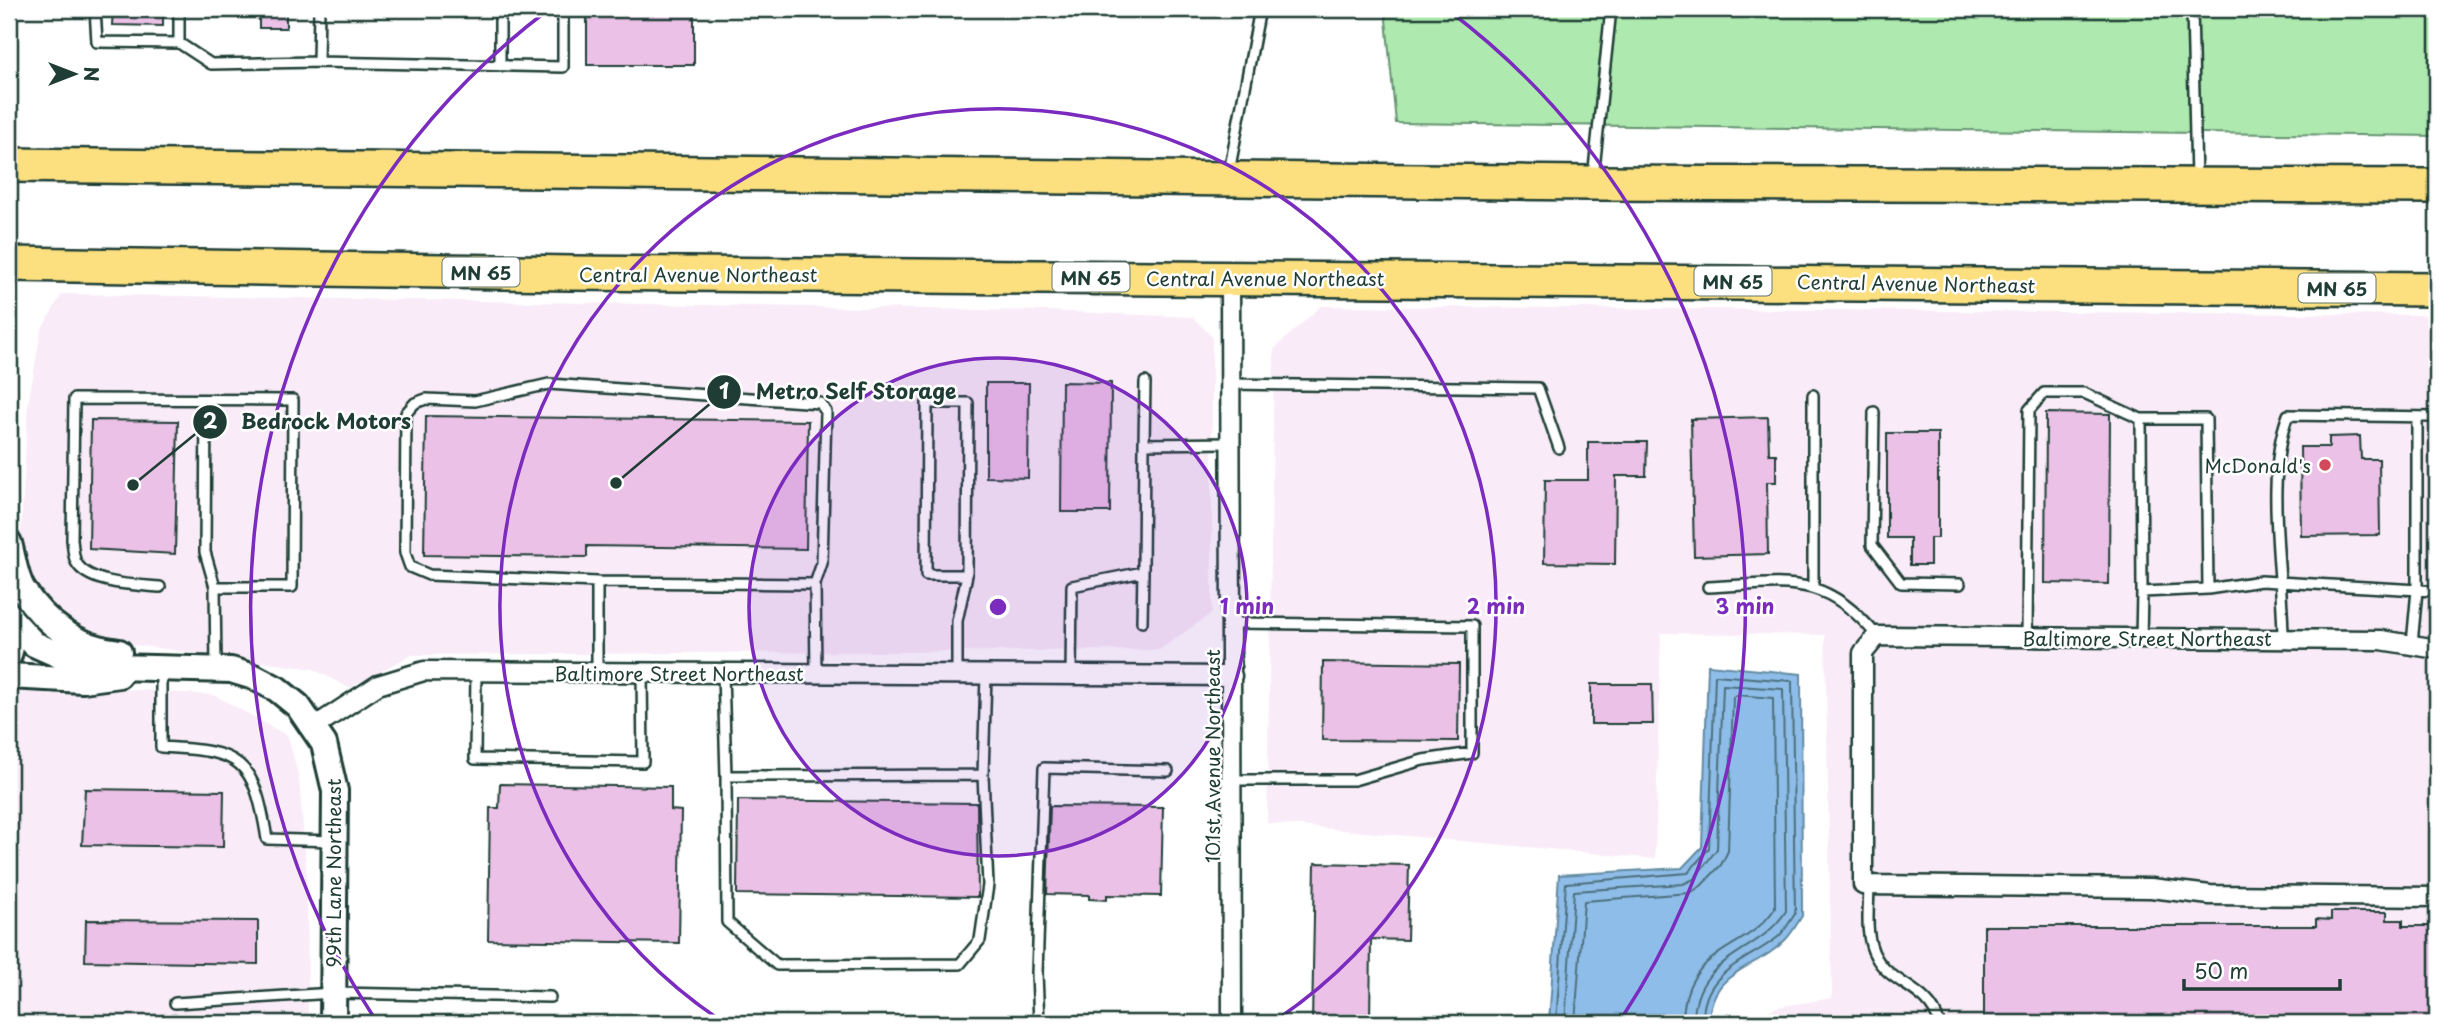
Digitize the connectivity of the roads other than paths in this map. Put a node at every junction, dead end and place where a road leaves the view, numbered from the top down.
1 (96, 9) edge
2 (180, 9) edge
3 (319, 9) edge
4 (500, 9) edge
5 (563, 9) edge
6 (1260, 9) edge
7 (1611, 9) edge
8 (2192, 9) edge
9 (180, 43) junction
10 (318, 62) junction
11 (500, 65) junction
12 (9, 165) edge
13 (1227, 180) junction
14 (1592, 183) junction
15 (2196, 185) junction
16 (2437, 186) edge
17 (9, 264) edge
18 (1230, 278) junction
19 (2437, 289) edge
20 (1145, 382) dead end
21 (1231, 384) junction
22 (1813, 395) dead end
23 (206, 400) junction
24 (1874, 412) dead end
25 (2417, 417) junction
26 (2437, 417) edge
27 (2141, 419) junction
28 (1231, 443) junction
29 (1144, 444) junction
30 (1559, 448) dead end
31 (9, 543) edge
32 (1143, 572) junction
33 (967, 575) junction
34 (597, 582) junction
35 (2283, 582) junction
36 (815, 584) junction
37 (1960, 584) dead end
38 (160, 587) dead end
39 (215, 587) junction
40 (1708, 587) dead end
41 (1813, 587) junction
42 (2208, 589) junction
43 (2417, 590) junction
44 (2437, 591) edge
45 (2142, 592) junction
46 (10, 617) edge
47 (1142, 622) dead end
48 (1232, 623) junction
49 (1877, 636) junction
50 (2027, 638) junction
51 (2141, 638) junction
52 (2283, 639) junction
53 (2412, 644) junction
54 (2437, 649) edge
55 (9, 655) edge
56 (161, 668) junction
57 (216, 669) junction
58 (476, 671) junction
59 (597, 672) junction
60 (642, 672) junction
61 (723, 673) junction
62 (816, 674) junction
63 (957, 675) junction
64 (986, 675) junction
65 (1071, 675) junction
66 (9, 676) edge
67 (1232, 676) junction
68 (314, 727) junction
69 (1168, 771) dead end
70 (983, 775) junction
71 (726, 776) junction
72 (1233, 780) junction
73 (335, 841) junction
74 (1869, 885) junction
75 (2437, 897) edge
76 (333, 993) junction
77 (550, 997) dead end
78 (175, 1003) dead end
79 (333, 1023) edge
80 (1040, 1023) edge
81 (1232, 1023) edge
82 (1939, 1023) edge

1 - 9 lane
2 - 9 lane
3 - 10 lane
4 - 11 lane
5 - 11 lane
6 - 13 lane
7 - 14 lane
8 - 15 lane
9 - 10 lane
10 - 11 lane
12 - 13 highway
13 - 14 highway
14 - 15 highway
15 - 16 highway
17 - 18 highway, Central Avenue Northeast / MN 65
18 - 19 highway, Central Avenue Northeast / MN 65
18 - 21 street, 101st Avenue Northeast
20 - 29 lane
21 - 28 street, 101st Avenue Northeast
21 - 30 lane
22 - 41 lane
23 - 38 lane
23 - 39 lane
23 - 39 lane
24 - 37 lane
25 - 26 lane
25 - 35 lane
25 - 43 lane
27 - 42 lane
27 - 45 lane
27 - 50 lane
28 - 29 lane
28 - 48 street, 101st Avenue Northeast
29 - 32 lane
31 - 56 street
32 - 47 lane
32 - 65 lane
33 - 33 lane
33 - 63 lane
34 - 36 lane
34 - 36 lane
34 - 59 lane
35 - 42 lane
35 - 43 lane
35 - 52 lane
36 - 62 lane
39 - 57 lane
40 - 41 lane
41 - 49 lane
42 - 45 lane
43 - 44 lane
43 - 53 lane
45 - 51 lane
46 - 55 street
46 - 56 street
48 - 67 street, 101st Avenue Northeast
48 - 72 lane
49 - 50 street, Baltimore Street Northeast
49 - 74 street
50 - 51 street, Baltimore Street Northeast
51 - 52 street, Baltimore Street Northeast
52 - 53 street, Baltimore Street Northeast
53 - 54 street, Baltimore Street Northeast
56 - 57 street
56 - 66 street
56 - 73 lane
57 - 68 street
58 - 59 street, Baltimore Street Northeast
58 - 60 lane
58 - 68 street, Baltimore Street Northeast
59 - 60 street, Baltimore Street Northeast
60 - 61 street, Baltimore Street Northeast
61 - 62 street, Baltimore Street Northeast
61 - 71 lane
62 - 63 street, Baltimore Street Northeast
63 - 64 street, Baltimore Street Northeast
64 - 65 street, Baltimore Street Northeast
64 - 70 lane
65 - 67 street, Baltimore Street Northeast
67 - 72 street, 101st Avenue Northeast
68 - 73 street, 99th Lane Northeast
69 - 80 lane
70 - 71 lane
70 - 71 lane
72 - 81 street, 101st Avenue Northeast
73 - 76 street, 99th Lane Northeast
74 - 75 street
74 - 82 lane
76 - 77 lane
76 - 78 lane
76 - 79 street, 99th Lane Northeast

